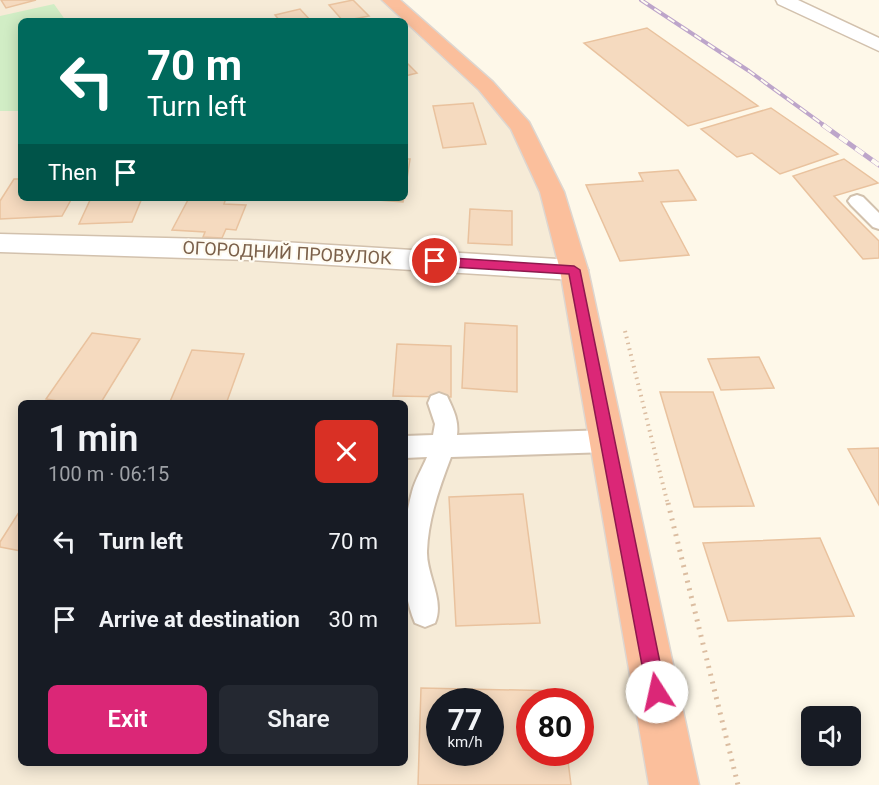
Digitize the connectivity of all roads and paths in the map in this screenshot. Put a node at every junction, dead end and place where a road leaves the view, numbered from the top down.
1 (390, 0) edge
2 (784, 0) edge
3 (879, 45) edge
4 (856, 201) dead end
5 (879, 223) edge
6 (0, 243) edge
7 (574, 270) junction
8 (439, 403) dead end
9 (609, 441) junction
10 (408, 447) edge
11 (442, 447) junction
12 (425, 614) dead end
13 (674, 785) edge

1 - 7 highway
2 - 3 street
4 - 5 lane
6 - 7 street, ОГОРОДНИЙ ПРОВУЛОК
7 - 9 highway
8 - 11 lane
9 - 11 lane
9 - 13 highway
10 - 11 lane
11 - 12 lane

